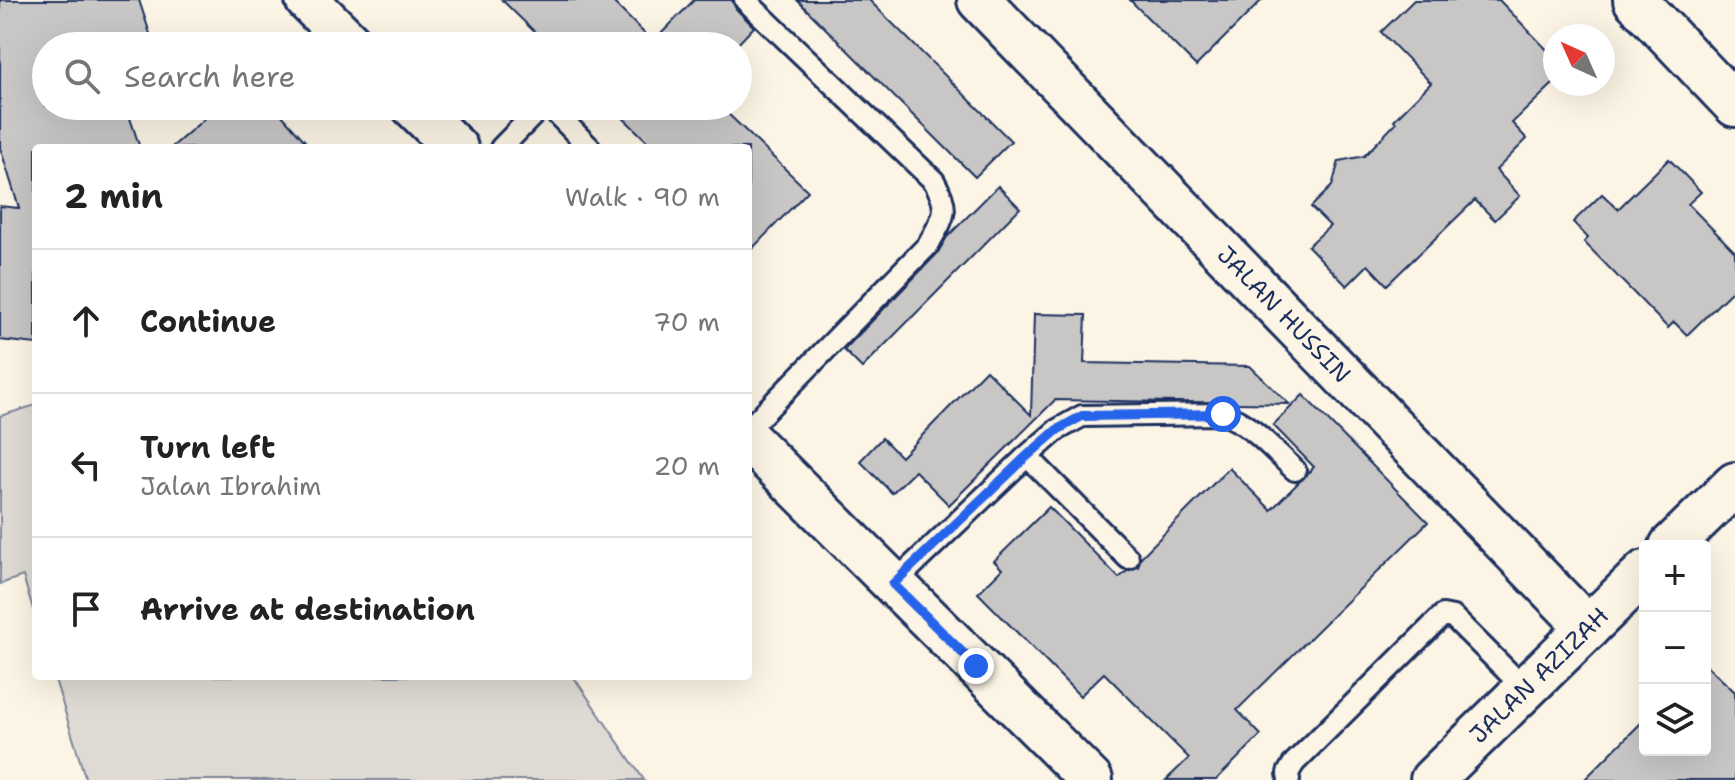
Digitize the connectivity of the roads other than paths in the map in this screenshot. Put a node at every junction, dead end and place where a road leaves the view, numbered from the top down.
1 (307, 0) edge
2 (745, 0) edge
3 (979, 0) edge
4 (1635, 0) edge
5 (339, 32) edge
6 (1735, 105) edge
7 (427, 120) edge
8 (528, 120) edge
9 (563, 120) edge
10 (452, 144) edge
11 (505, 144) edge
12 (586, 144) edge
13 (752, 425) edge
14 (752, 443) edge
15 (1027, 456) junction
16 (1295, 470) dead end
17 (1735, 484) edge
18 (1677, 540) edge
19 (1128, 558) dead end
20 (1639, 578) edge
21 (893, 584) junction
22 (1588, 628) junction
23 (1525, 689) junction
24 (1091, 780) edge
25 (1289, 780) edge
26 (1432, 780) edge

1 - 5 street
2 - 13 lane
3 - 22 street, JALAN HUSSIN
4 - 6 street
7 - 10 street
8 - 11 lane
9 - 12 lane
14 - 21 street
15 - 16 lane
15 - 19 lane
15 - 21 lane
17 - 18 street
20 - 22 street, JALAN AZIZAH
21 - 24 street
22 - 23 street, JALAN AZIZAH
23 - 25 lane
23 - 26 street, JALAN AZIZAH

